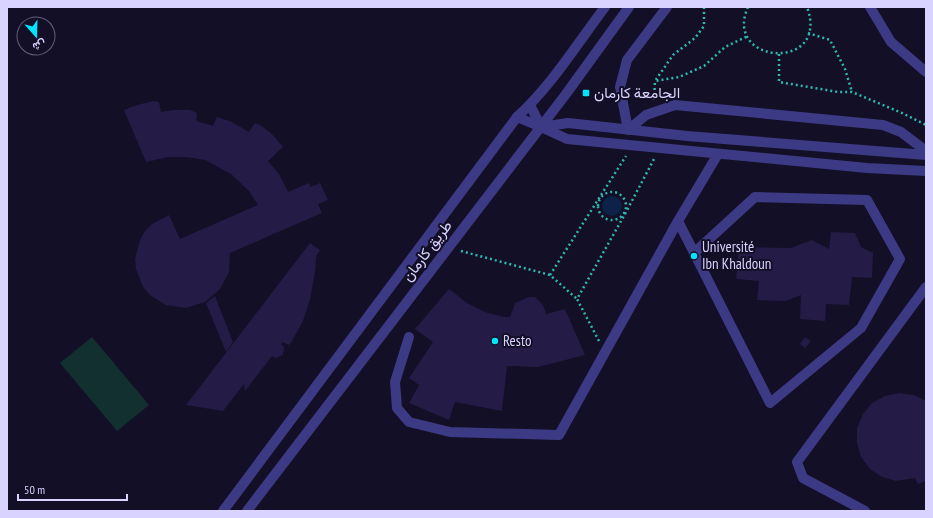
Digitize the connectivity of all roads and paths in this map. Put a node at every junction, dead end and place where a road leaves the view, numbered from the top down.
1 (604, 7) edge
2 (629, 7) edge
3 (667, 7) edge
4 (704, 7) edge
5 (748, 7) edge
6 (807, 7) edge
7 (870, 7) edge
8 (808, 34) junction
9 (748, 36) junction
10 (779, 54) junction
11 (926, 72) edge
12 (655, 81) junction
13 (852, 92) junction
14 (530, 105) junction
15 (652, 112) junction
16 (517, 117) junction
17 (926, 125) edge
18 (541, 127) junction
19 (628, 130) junction
20 (633, 146) junction
21 (659, 148) junction
22 (926, 151) edge
23 (718, 154) junction
24 (926, 155) edge
25 (926, 172) edge
26 (600, 198) junction
27 (624, 214) junction
28 (678, 220) junction
29 (448, 248) junction
30 (694, 253) junction
31 (550, 275) junction
32 (926, 288) edge
33 (576, 299) junction
34 (409, 337) dead end
35 (605, 352) junction
36 (223, 511) edge
37 (247, 511) edge
38 (865, 511) edge

1 - 14 street, طريق كارمان
2 - 18 street, طريق كارمان
3 - 19 street
4 - 12 path
5 - 9 path
6 - 8 path
7 - 11 street
8 - 10 path
8 - 13 path
9 - 10 path
9 - 12 path
10 - 13 path
12 - 15 path
13 - 17 path
14 - 16 street, طريق كارمان
14 - 18 street
15 - 19 street
15 - 22 street
16 - 18 street
16 - 36 street, طريق كارمان
18 - 19 street
18 - 20 street
18 - 29 street, طريق كارمان
19 - 24 street
20 - 21 street
20 - 26 path
21 - 23 street
21 - 27 path
23 - 25 street
23 - 28 street
26 - 27 path
26 - 27 path
26 - 31 path
27 - 33 path
28 - 30 street
28 - 35 street
29 - 31 path
29 - 37 street, طريق كارمان
30 - 30 street
31 - 33 path
32 - 38 street
33 - 35 path
34 - 35 street

